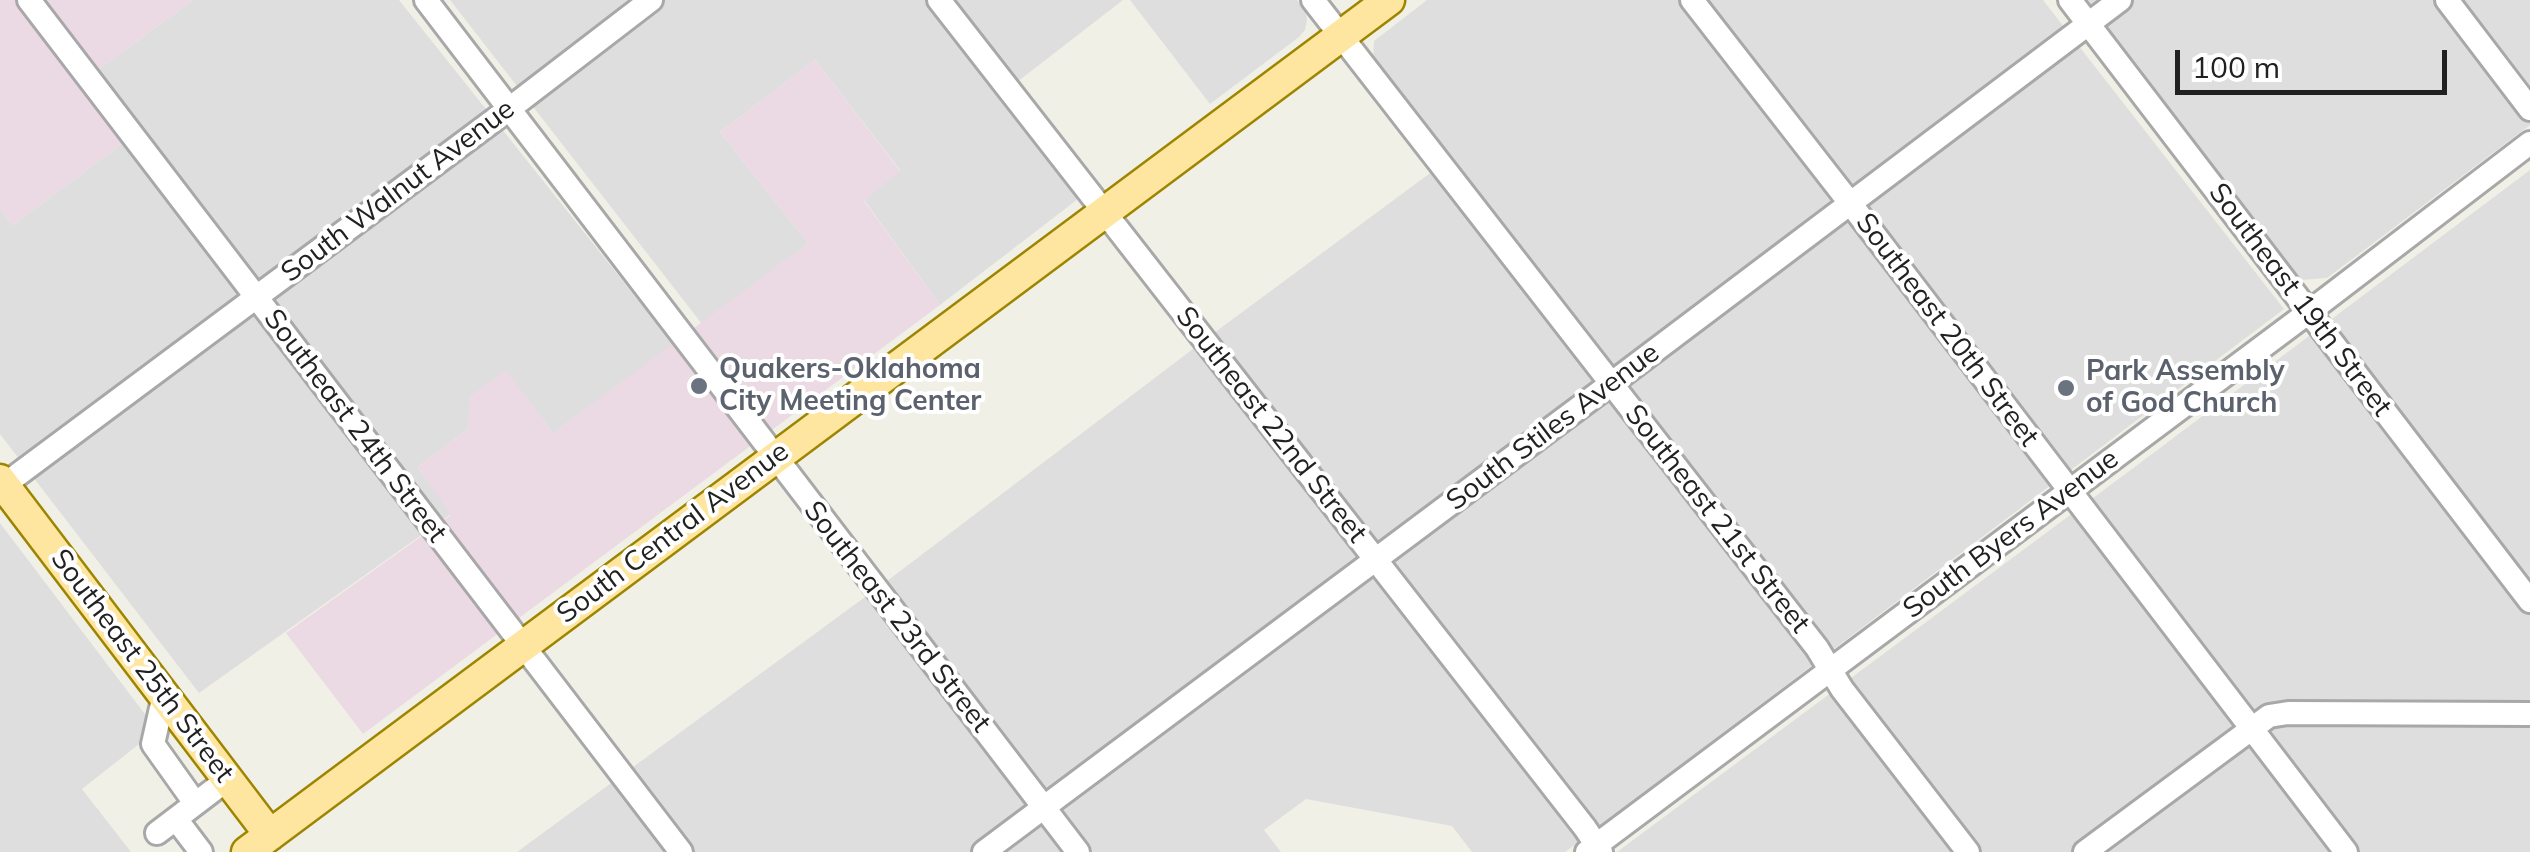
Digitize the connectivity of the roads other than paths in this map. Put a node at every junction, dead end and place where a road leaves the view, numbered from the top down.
1 (28, 0) edge
2 (426, 0) edge
3 (651, 0) edge
4 (939, 0) edge
5 (1314, 0) edge
6 (1389, 0) edge
7 (1692, 0) edge
8 (2070, 0) edge
9 (2120, 0) edge
10 (2446, 0) edge
11 (2088, 24) junction
12 (1341, 36) junction
13 (2530, 108) edge
14 (509, 109) junction
15 (2530, 143) edge
16 (1850, 203) junction
17 (1106, 213) junction
18 (256, 296) junction
19 (2309, 312) junction
20 (1612, 383) junction
21 (775, 458) junction
22 (1, 484) edge
23 (2070, 490) junction
24 (1376, 559) junction
25 (2530, 602) edge
26 (522, 645) junction
27 (1830, 670) junction
28 (164, 695) junction
29 (2530, 714) edge
30 (2250, 728) junction
31 (228, 779) junction
32 (195, 802) junction
33 (1044, 808) junction
34 (176, 818) junction
35 (157, 834) dead end
36 (267, 846) edge
37 (1595, 850) edge
38 (201, 852) edge
39 (680, 852) edge
40 (984, 852) edge
41 (1078, 852) edge
42 (1968, 852) edge
43 (2085, 852) edge
44 (2346, 852) edge

1 - 18 street, Southeast 24th Street
2 - 14 street, Southeast 23rd Street
3 - 14 street, South Walnut Avenue
4 - 17 street, Southeast 22nd Street
5 - 12 street, Southeast 21st Street
6 - 12 main road, South Central Avenue
7 - 16 street, Southeast 20th Street
8 - 11 street, Southeast 19th Street
9 - 11 street, South Stiles Avenue
10 - 13 street
11 - 16 street, South Stiles Avenue
11 - 19 street, Southeast 19th Street
12 - 17 main road, South Central Avenue
12 - 20 street, Southeast 21st Street
14 - 18 street, South Walnut Avenue
14 - 21 street, Southeast 23rd Street
15 - 19 street, South Byers Avenue
16 - 20 street, South Stiles Avenue
16 - 23 street, Southeast 20th Street
17 - 21 main road, South Central Avenue
17 - 24 street, Southeast 22nd Street
18 - 22 street, South Walnut Avenue
18 - 26 street, Southeast 24th Street
19 - 23 street, South Byers Avenue
19 - 25 street, Southeast 19th Street
20 - 24 street, South Stiles Avenue
20 - 27 street, Southeast 21st Street
21 - 26 main road, South Central Avenue
21 - 33 street, Southeast 23rd Street
22 - 28 main road, Southeast 25th Street
23 - 27 street, South Byers Avenue
23 - 30 street, Southeast 20th Street
24 - 33 street, South Stiles Avenue
24 - 37 street, Southeast 22nd Street
26 - 36 main road, South Central Avenue
26 - 39 street, Southeast 24th Street
27 - 37 street, South Byers Avenue
27 - 42 street, Southeast 21st Street
28 - 31 main road, Southeast 25th Street
28 - 32 street
29 - 30 street
30 - 43 street
30 - 44 street, Southeast 20th Street
31 - 32 street
31 - 36 main road, Southeast 25th Street
32 - 34 street
33 - 40 street, South Stiles Avenue
33 - 41 street, Southeast 23rd Street
34 - 35 street
34 - 38 street

